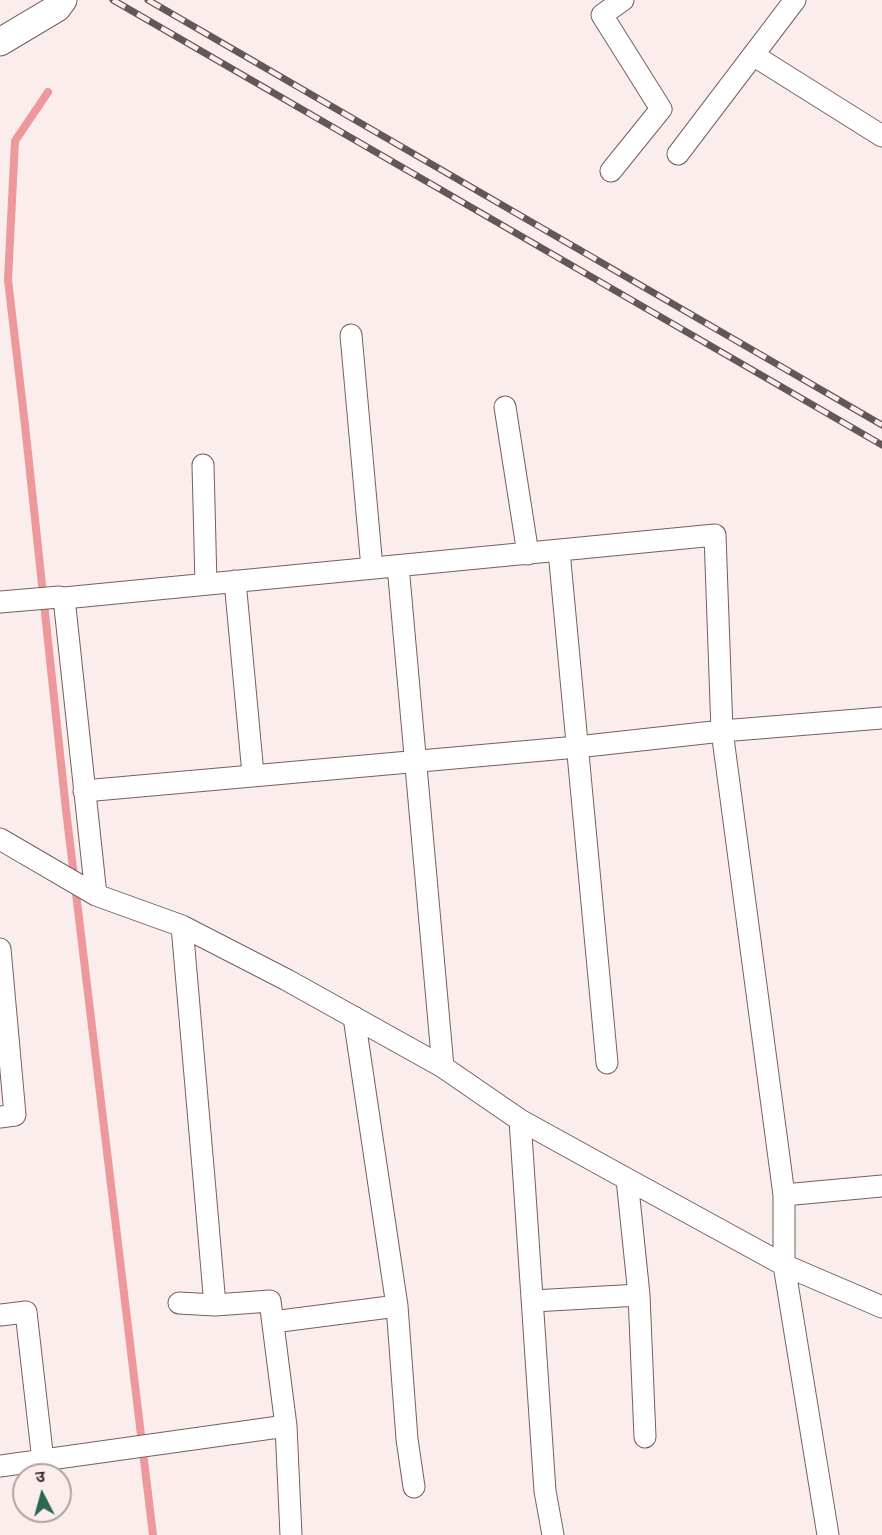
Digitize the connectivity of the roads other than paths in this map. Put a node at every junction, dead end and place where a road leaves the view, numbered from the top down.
1 (63, 0) edge
2 (623, 0) edge
3 (795, 0) edge
4 (0, 42) edge
5 (753, 55) junction
6 (882, 136) edge
7 (678, 154) dead end
8 (611, 171) dead end
9 (351, 335) dead end
10 (506, 407) dead end
11 (203, 465) dead end
12 (559, 551) junction
13 (528, 554) junction
14 (398, 566) junction
15 (372, 568) junction
16 (235, 580) junction
17 (206, 584) junction
18 (62, 597) junction
19 (0, 602) edge
20 (882, 718) edge
21 (722, 731) junction
22 (578, 747) junction
23 (416, 760) junction
24 (253, 774) junction
25 (84, 791) junction
26 (0, 838) edge
27 (96, 895) junction
28 (182, 926) junction
29 (0, 949) edge
30 (354, 1017) junction
31 (607, 1063) dead end
32 (443, 1067) junction
33 (0, 1117) edge
34 (520, 1120) junction
35 (627, 1179) junction
36 (882, 1186) edge
37 (784, 1195) junction
38 (784, 1265) junction
39 (639, 1295) junction
40 (533, 1301) junction
41 (179, 1303) dead end
42 (215, 1305) junction
43 (397, 1306) junction
44 (882, 1307) edge
45 (0, 1315) edge
46 (273, 1322) junction
47 (286, 1426) junction
48 (645, 1437) dead end
49 (43, 1461) junction
50 (0, 1466) edge
51 (414, 1487) dead end
52 (291, 1535) edge
53 (553, 1535) edge
54 (828, 1535) edge

1 - 4 street
2 - 8 street
3 - 5 street
5 - 6 street
5 - 7 street
9 - 15 street
10 - 13 street
11 - 17 street
12 - 13 street
12 - 21 street
12 - 22 street
13 - 14 street
14 - 15 street
14 - 23 street
15 - 16 street
16 - 17 street
16 - 24 street
17 - 18 street
18 - 19 street
18 - 25 street
20 - 21 street
21 - 22 street
21 - 37 street
22 - 23 street
22 - 31 street
23 - 24 street
23 - 32 street
24 - 25 street
25 - 27 street
26 - 27 street
27 - 28 street
28 - 30 street
28 - 42 street
29 - 33 street
30 - 32 street
30 - 43 street
32 - 34 street
34 - 35 street
34 - 40 street
35 - 38 street
35 - 39 street
36 - 37 street
37 - 38 street
38 - 44 street
38 - 54 street
39 - 40 street
39 - 48 street
40 - 53 street
41 - 42 street
42 - 46 street
43 - 46 street
43 - 51 street
45 - 49 street
46 - 47 street
47 - 49 street
47 - 52 street
49 - 50 street

